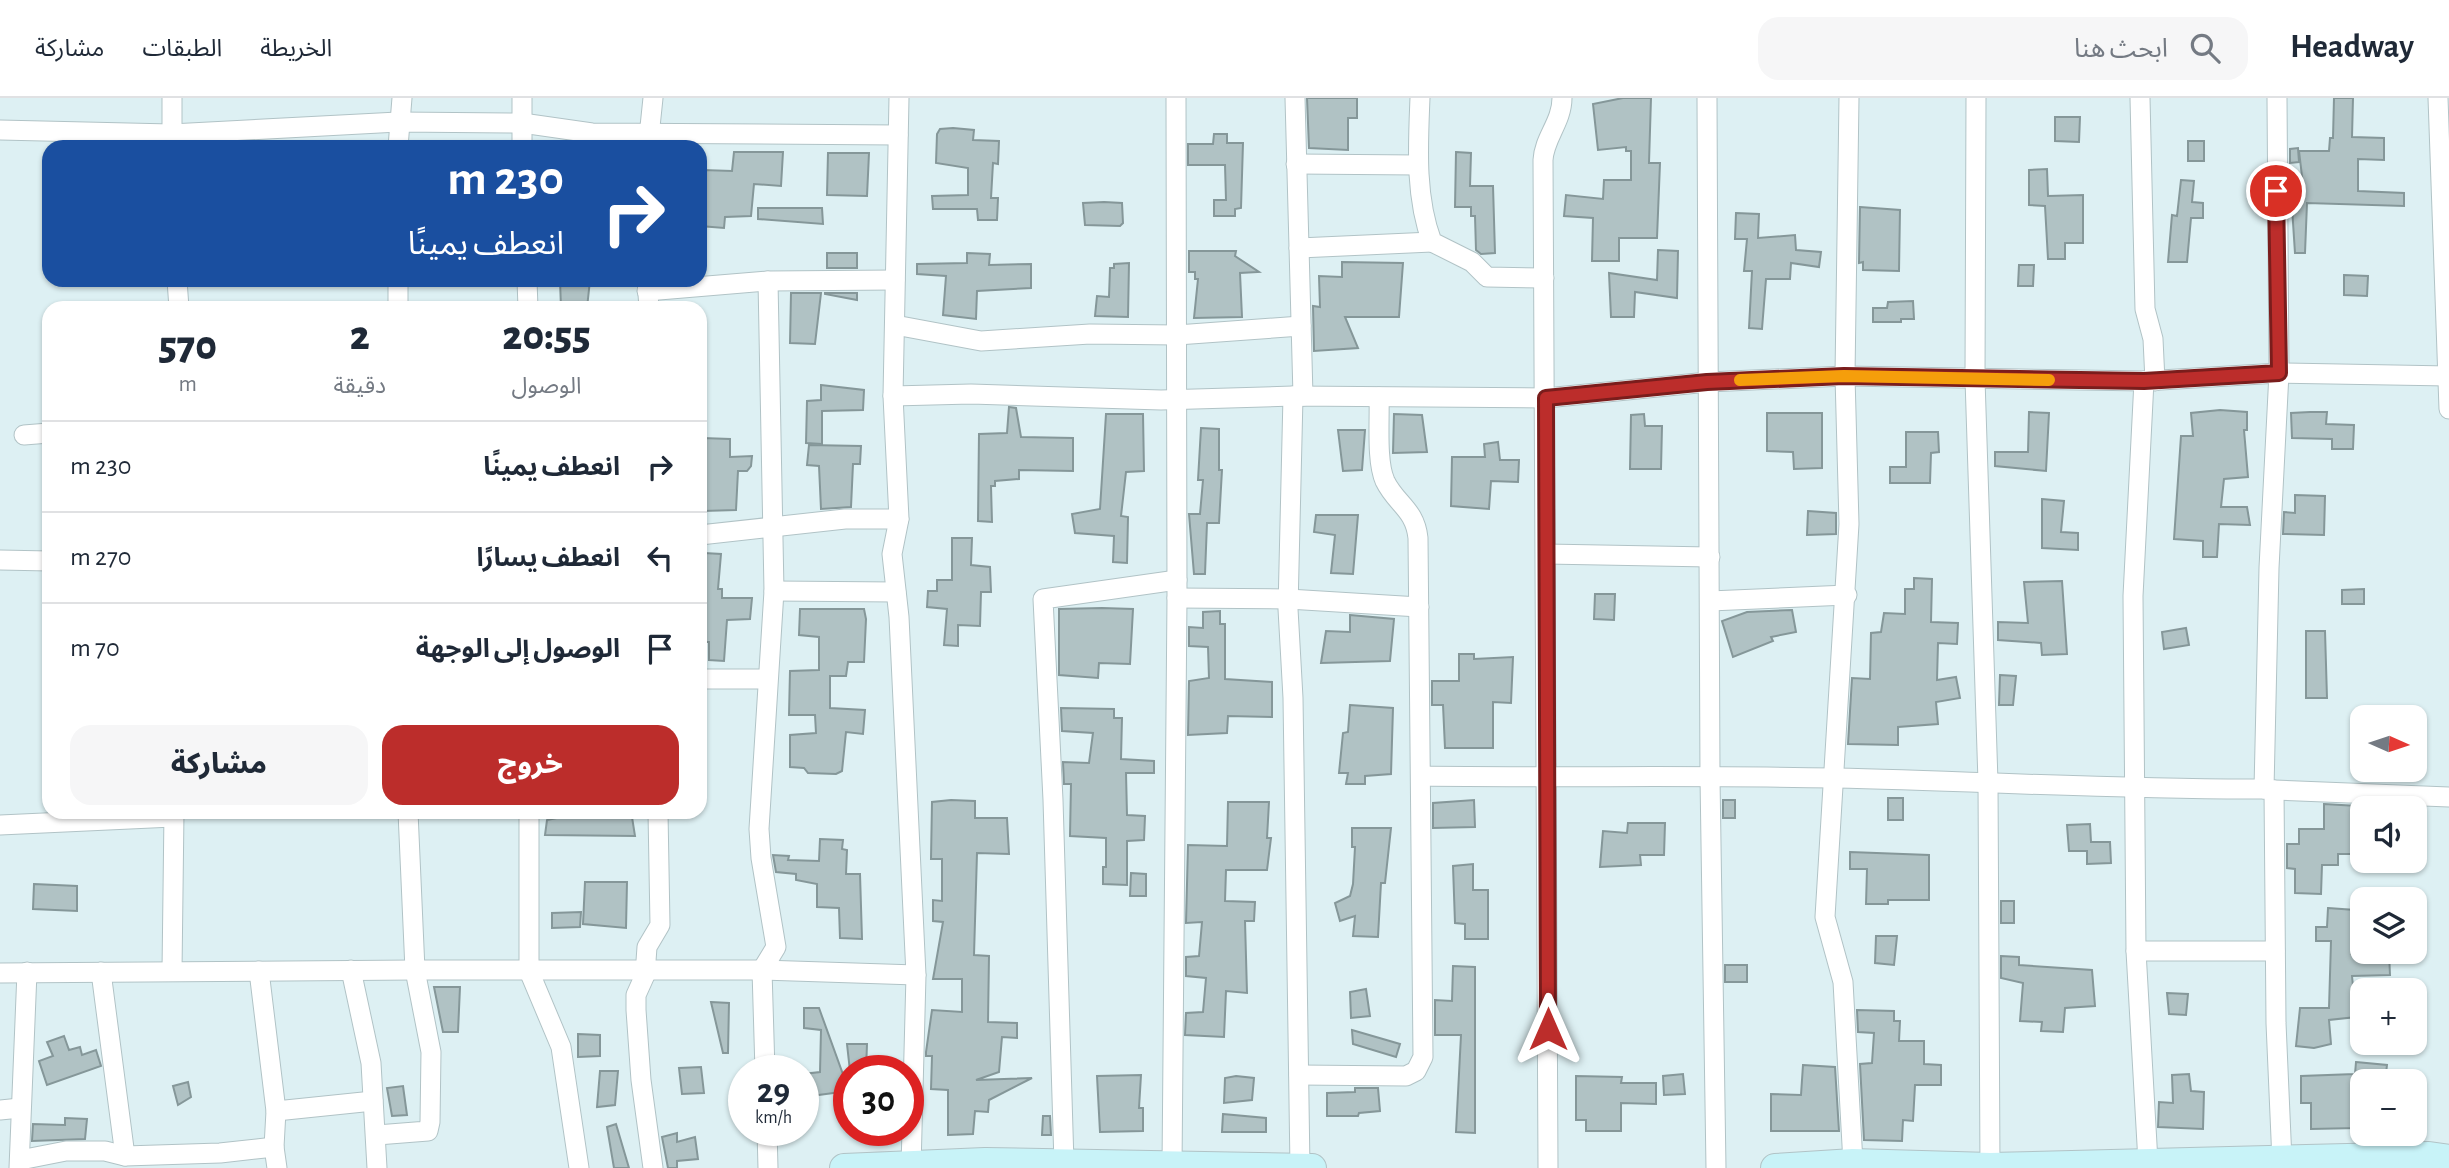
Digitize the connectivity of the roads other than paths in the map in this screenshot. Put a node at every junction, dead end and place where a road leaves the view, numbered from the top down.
1 (172, 98) edge
2 (402, 98) edge
3 (522, 98) edge
4 (653, 98) edge
5 (899, 98) edge
6 (1176, 98) edge
7 (1295, 98) edge
8 (1420, 98) edge
9 (1562, 98) edge
10 (1707, 98) edge
11 (1849, 98) edge
12 (1976, 98) edge
13 (2140, 98) edge
14 (2277, 98) edge
15 (2438, 98) edge
16 (398, 122) junction
17 (522, 123) junction
18 (0, 130) edge
19 (898, 135) junction
20 (171, 140) edge
21 (398, 140) edge
22 (522, 140) edge
23 (641, 140) edge
24 (648, 140) edge
25 (690, 140) edge
26 (1297, 164) junction
27 (1418, 164) junction
28 (1432, 242) junction
29 (1299, 248) junction
30 (1544, 278) junction
31 (895, 280) junction
32 (768, 281) junction
33 (648, 293) edge
34 (895, 325) junction
35 (1301, 326) junction
36 (1177, 335) junction
37 (2279, 373) junction
38 (1844, 376) junction
39 (2448, 376) edge
40 (1975, 379) junction
41 (2150, 381) junction
42 (1707, 382) junction
43 (893, 396) junction
44 (1298, 396) junction
45 (1379, 397) junction
46 (1546, 398) junction
47 (1178, 400) junction
48 (2449, 409) edge
49 (42, 434) edge
50 (24, 435) dead end
51 (899, 519) junction
52 (770, 527) junction
53 (707, 534) edge
54 (1546, 554) junction
55 (1710, 557) junction
56 (0, 560) edge
57 (42, 561) edge
58 (1177, 589) junction
59 (774, 591) junction
60 (896, 592) junction
61 (1847, 595) junction
62 (1288, 598) junction
63 (1710, 601) junction
64 (1419, 607) junction
65 (707, 679) edge
66 (767, 679) junction
67 (1421, 776) junction
68 (1547, 778) junction
69 (1710, 778) junction
70 (1832, 778) junction
71 (1988, 782) junction
72 (2137, 790) junction
73 (2269, 790) junction
74 (2449, 797) edge
75 (104, 819) edge
76 (174, 819) edge
77 (408, 819) edge
78 (529, 819) edge
79 (658, 819) edge
80 (0, 825) edge
81 (2136, 951) junction
82 (2275, 951) junction
83 (351, 970) junction
84 (415, 970) junction
85 (762, 970) junction
86 (172, 971) junction
87 (259, 971) junction
88 (529, 971) junction
89 (27, 972) junction
90 (101, 972) junction
91 (645, 972) junction
92 (0, 973) edge
93 (916, 975) junction
94 (765, 1055) edge
95 (1299, 1075) junction
96 (373, 1101) junction
97 (10, 1109) edge
98 (276, 1111) junction
99 (377, 1135) junction
100 (767, 1146) edge
101 (274, 1147) junction
102 (125, 1156) junction
103 (67, 1159) edge
104 (2449, 1159) edge
105 (221, 1161) edge
106 (2282, 1161) junction
107 (2148, 1162) junction
108 (1064, 1163) junction
109 (1853, 1163) junction
110 (20, 1164) edge
111 (911, 1166) edge
112 (1172, 1166) edge
113 (278, 1168) edge
114 (377, 1168) edge
115 (579, 1168) edge
116 (653, 1168) edge
117 (768, 1168) edge
118 (844, 1168) edge
119 (1300, 1168) edge
120 (1312, 1168) edge
121 (1548, 1168) edge
122 (1716, 1168) edge
123 (1775, 1168) edge
124 (1990, 1168) edge

1 - 20 street
2 - 16 street
3 - 17 street
4 - 24 street
5 - 19 street
6 - 36 street
7 - 26 street
8 - 27 street
9 - 30 street
10 - 42 street
11 - 38 street
12 - 40 street
13 - 41 street
14 - 37 street
15 - 39 street
16 - 17 street
16 - 20 street
16 - 21 street
17 - 22 street
17 - 23 street
18 - 20 street
19 - 25 street
19 - 31 street
26 - 27 street
26 - 29 street
27 - 28 street
28 - 29 street
28 - 30 street
29 - 35 street
30 - 46 street
31 - 32 street
31 - 34 street
32 - 33 street
32 - 52 street
34 - 36 street
34 - 43 street
35 - 36 street
35 - 44 street
36 - 47 street
37 - 39 street
37 - 41 street
37 - 73 street
38 - 40 street
38 - 42 street
38 - 61 street
39 - 48 street
40 - 41 street
40 - 71 street
41 - 72 street
42 - 46 street
42 - 55 street
43 - 47 street
43 - 51 street
44 - 45 street
44 - 47 street
44 - 62 street
45 - 46 street
45 - 64 street
46 - 54 street
47 - 58 street
49 - 50 street
51 - 52 street
51 - 60 street
52 - 53 street
52 - 59 street
54 - 55 street
54 - 68 street
55 - 63 street
56 - 57 street
58 - 62 street
58 - 108 street
58 - 112 street
59 - 60 street
59 - 66 street
60 - 93 street
61 - 63 street
61 - 70 street
62 - 64 street
62 - 95 street
63 - 69 street
64 - 67 street
65 - 66 street
66 - 85 street
67 - 68 street
67 - 95 street
68 - 69 street
68 - 121 street
69 - 70 street
69 - 122 street
70 - 71 street
70 - 109 street
71 - 72 street
71 - 124 street
72 - 73 street
72 - 81 street
73 - 74 street
73 - 82 street
75 - 80 street
76 - 86 street
77 - 84 street
78 - 88 street
79 - 91 street
81 - 82 street
81 - 107 street
82 - 106 street
83 - 84 street
83 - 87 street
83 - 96 street
84 - 88 street
84 - 99 street
85 - 91 street
85 - 93 street
85 - 94 street
86 - 87 street
86 - 90 street
87 - 98 street
88 - 91 street
88 - 115 street
89 - 90 street
89 - 92 street
89 - 97 street
90 - 102 street
91 - 116 street
93 - 111 street
95 - 119 street
96 - 98 street
96 - 99 street
97 - 110 street
98 - 101 street
99 - 114 street
100 - 117 street
101 - 105 street
101 - 113 street
102 - 103 street
102 - 105 street
103 - 110 street
104 - 106 street
106 - 107 street
107 - 124 street
108 - 111 street
108 - 112 street
109 - 123 street
109 - 124 street
111 - 118 street
112 - 119 street
119 - 120 street

